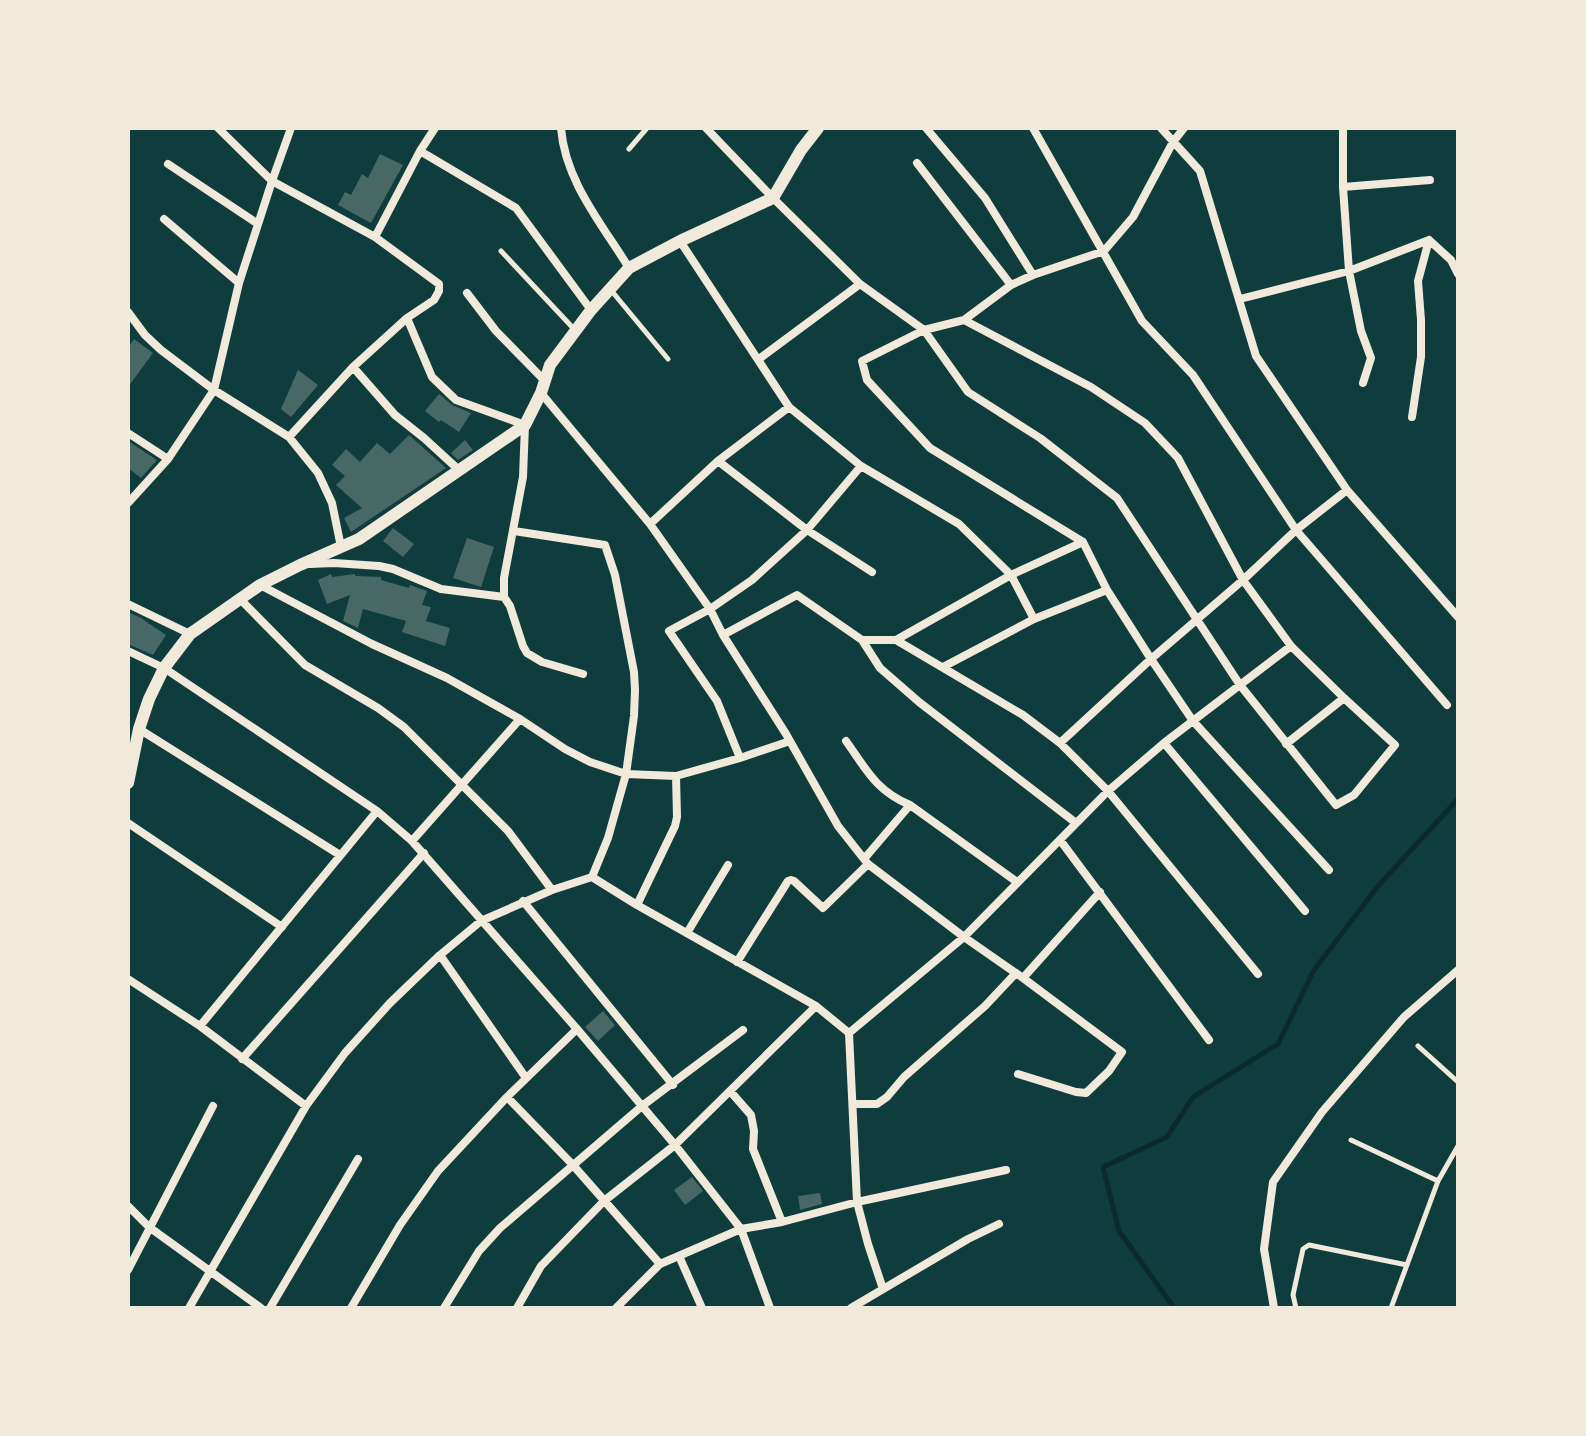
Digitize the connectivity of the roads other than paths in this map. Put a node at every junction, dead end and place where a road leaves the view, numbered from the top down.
1 (218, 128) edge
2 (291, 128) edge
3 (435, 128) edge
4 (561, 128) edge
5 (647, 128) edge
6 (706, 128) edge
7 (818, 128) edge
8 (926, 128) edge
9 (1033, 128) edge
10 (1161, 128) edge
11 (1184, 128) edge
12 (1343, 128) edge
13 (1173, 142) junction
14 (629, 149) dead end
15 (420, 151) junction
16 (917, 163) dead end
17 (168, 164) dead end
18 (1430, 180) dead end
19 (272, 181) junction
20 (1343, 187) junction
21 (773, 198) junction
22 (164, 219) dead end
23 (258, 224) junction
24 (375, 237) junction
25 (1429, 240) junction
26 (680, 241) junction
27 (501, 251) dead end
28 (1104, 251) junction
29 (629, 268) junction
30 (1349, 271) junction
31 (1458, 274) edge
32 (1033, 275) junction
33 (239, 283) junction
34 (860, 284) junction
35 (1011, 285) junction
36 (610, 289) junction
37 (467, 293) dead end
38 (1240, 299) junction
39 (591, 310) junction
40 (128, 312) edge
41 (407, 318) junction
42 (964, 320) junction
43 (924, 330) junction
44 (575, 331) junction
45 (668, 359) dead end
46 (759, 359) junction
47 (353, 367) junction
48 (1363, 383) dead end
49 (543, 387) junction
50 (214, 390) junction
51 (789, 407) junction
52 (1412, 417) dead end
53 (525, 425) junction
54 (128, 433) edge
55 (289, 437) junction
56 (168, 459) junction
57 (718, 461) junction
58 (861, 466) junction
59 (460, 471) junction
60 (1347, 490) junction
61 (128, 503) edge
62 (650, 524) junction
63 (807, 530) junction
64 (1296, 530) junction
65 (514, 531) junction
66 (1083, 542) junction
67 (341, 547) junction
68 (300, 565) junction
69 (872, 572) dead end
70 (1011, 575) junction
71 (1243, 580) junction
72 (260, 585) junction
73 (1107, 590) junction
74 (504, 597) junction
75 (240, 599) junction
76 (128, 604) edge
77 (710, 609) junction
78 (1458, 617) edge
79 (1034, 619) junction
80 (1197, 619) junction
81 (190, 634) junction
82 (723, 635) junction
83 (862, 640) junction
84 (896, 640) junction
85 (1291, 646) junction
86 (128, 651) edge
87 (1151, 659) junction
88 (943, 667) junction
89 (164, 668) junction
90 (583, 674) dead end
91 (1240, 685) junction
92 (1344, 698) junction
93 (1447, 705) dead end
94 (520, 719) junction
95 (1193, 721) junction
96 (139, 729) junction
97 (790, 741) junction
98 (846, 741) dead end
99 (1060, 743) junction
100 (1164, 743) junction
101 (132, 744) edge
102 (1286, 744) junction
103 (740, 758) junction
104 (626, 774) junction
105 (676, 776) junction
106 (128, 783) edge
107 (462, 785) junction
108 (1108, 791) junction
109 (910, 805) junction
110 (377, 811) junction
111 (128, 823) edge
112 (1076, 823) junction
113 (1060, 840) junction
114 (412, 841) junction
115 (424, 853) junction
116 (340, 855) junction
117 (866, 862) junction
118 (728, 865) dead end
119 (1329, 870) dead end
120 (592, 877) junction
121 (1017, 882) junction
122 (552, 890) junction
123 (1100, 892) junction
124 (523, 901) junction
125 (637, 905) junction
126 (1305, 911) dead end
127 (481, 921) junction
128 (282, 927) junction
129 (687, 933) junction
130 (964, 937) junction
131 (440, 955) junction
132 (737, 962) junction
133 (1458, 970) edge
134 (1258, 974) dead end
135 (1019, 976) junction
136 (128, 979) edge
137 (816, 1006) junction
138 (200, 1026) junction
139 (577, 1029) junction
140 (743, 1030) dead end
141 (849, 1033) junction
142 (1209, 1040) dead end
143 (1418, 1046) dead end
144 (242, 1059) junction
145 (1018, 1074) dead end
146 (526, 1078) junction
147 (1458, 1082) edge
148 (673, 1085) junction
149 (730, 1091) junction
150 (507, 1097) junction
151 (853, 1104) junction
152 (213, 1106) dead end
153 (306, 1106) junction
154 (642, 1106) junction
155 (1351, 1140) dead end
156 (675, 1145) junction
157 (1458, 1146) edge
158 (358, 1159) dead end
159 (572, 1164) junction
160 (1006, 1170) dead end
161 (1438, 1181) junction
162 (604, 1201) junction
163 (857, 1202) junction
164 (128, 1206) edge
165 (782, 1222) junction
166 (999, 1224) dead end
167 (149, 1227) junction
168 (741, 1229) junction
169 (679, 1256) junction
170 (660, 1264) junction
171 (1407, 1265) junction
172 (128, 1270) edge
173 (211, 1271) junction
174 (883, 1289) junction
175 (189, 1308) edge
176 (261, 1308) edge
177 (270, 1308) edge
178 (351, 1308) edge
179 (444, 1308) edge
180 (517, 1308) edge
181 (616, 1308) edge
182 (702, 1308) edge
183 (770, 1308) edge
184 (851, 1308) edge
185 (1274, 1308) edge
186 (1296, 1308) edge
187 (1391, 1308) edge

1 - 19 street
2 - 19 street
3 - 15 street
4 - 29 street
5 - 14 lane
6 - 21 street
7 - 21 street
8 - 32 street
9 - 28 street
10 - 13 street
11 - 13 street
12 - 20 street
13 - 28 street
13 - 38 street
15 - 24 street
15 - 39 street
16 - 35 street
17 - 23 street
18 - 20 street
19 - 23 street
19 - 24 street
20 - 30 street
21 - 26 street
21 - 34 street
22 - 33 street
23 - 33 street
24 - 41 street
25 - 30 street
25 - 31 street
25 - 52 street
26 - 29 street
26 - 46 street
27 - 44 lane
28 - 32 street
28 - 64 street
29 - 36 street
30 - 38 street
30 - 48 street
32 - 35 street
33 - 50 street
34 - 43 street
34 - 46 street
35 - 42 street
36 - 39 street
36 - 45 lane
37 - 49 street
38 - 60 street
39 - 44 street
40 - 50 street
41 - 47 street
41 - 53 street
42 - 43 street
42 - 71 street
43 - 66 street
43 - 80 street
44 - 49 street
46 - 51 street
47 - 55 street
47 - 59 street
49 - 53 street
49 - 62 street
50 - 55 street
50 - 56 street
51 - 57 street
51 - 58 street
53 - 59 street
53 - 65 street
54 - 56 street
55 - 67 street
56 - 61 street
57 - 62 street
57 - 63 street
58 - 63 street
58 - 70 street
59 - 67 street
60 - 64 street
60 - 78 street
62 - 77 street
63 - 69 street
63 - 77 street
64 - 71 street
64 - 93 street
65 - 74 street
65 - 104 street
66 - 70 street
66 - 73 street
67 - 68 street
68 - 72 street
68 - 74 street
70 - 79 street
70 - 84 street
71 - 80 street
71 - 85 street
72 - 75 street
72 - 94 street
73 - 79 street
73 - 87 street
74 - 90 street
75 - 81 street
75 - 107 street
76 - 81 street
77 - 82 street
77 - 103 street
79 - 88 street
80 - 87 street
80 - 91 street
81 - 89 street
82 - 83 street
82 - 97 street
83 - 84 street
83 - 112 street
84 - 88 street
85 - 91 street
85 - 92 street
86 - 89 street
87 - 95 street
87 - 99 street
88 - 99 street
89 - 96 street
89 - 110 street
91 - 95 street
91 - 102 street
92 - 102 street
92 - 102 street
94 - 104 street
94 - 107 street
95 - 100 street
95 - 119 street
96 - 101 street
96 - 116 street
97 - 103 street
97 - 117 street
98 - 109 street
99 - 108 street
100 - 108 street
100 - 126 street
101 - 106 street
103 - 105 street
104 - 105 street
104 - 120 street
105 - 125 street
107 - 114 street
107 - 122 street
108 - 112 street
108 - 134 street
109 - 117 street
109 - 121 street
110 - 114 street
110 - 116 street
111 - 128 street
112 - 113 street
113 - 121 street
113 - 123 street
114 - 115 street
115 - 127 street
115 - 144 street
116 - 128 street
117 - 130 street
117 - 132 street
118 - 129 street
120 - 122 street
120 - 125 street
121 - 130 street
122 - 124 street
123 - 135 street
123 - 142 street
124 - 127 street
124 - 148 street
125 - 129 street
127 - 131 street
127 - 139 street
128 - 138 street
129 - 132 street
130 - 135 street
130 - 141 street
131 - 146 street
131 - 153 street
132 - 137 street
133 - 185 street
135 - 145 street
135 - 151 street
136 - 138 street
137 - 141 street
137 - 149 street
138 - 144 street
139 - 146 street
139 - 154 street
140 - 148 street
141 - 151 street
143 - 147 lane
144 - 153 street
146 - 150 street
148 - 154 street
149 - 156 street
149 - 165 street
150 - 159 street
150 - 178 street
151 - 163 street
152 - 167 street
153 - 173 street
154 - 156 street
154 - 159 street
155 - 161 lane
156 - 162 street
156 - 168 street
157 - 161 lane
158 - 177 street
159 - 162 street
159 - 179 street
160 - 163 street
161 - 171 lane
162 - 170 street
162 - 180 street
163 - 165 street
163 - 174 street
164 - 167 street
165 - 168 street
166 - 174 street
167 - 172 street
167 - 173 street
168 - 169 street
168 - 183 street
169 - 170 street
169 - 182 street
170 - 181 street
171 - 186 lane
171 - 187 lane
173 - 175 street
173 - 176 street
174 - 184 street

